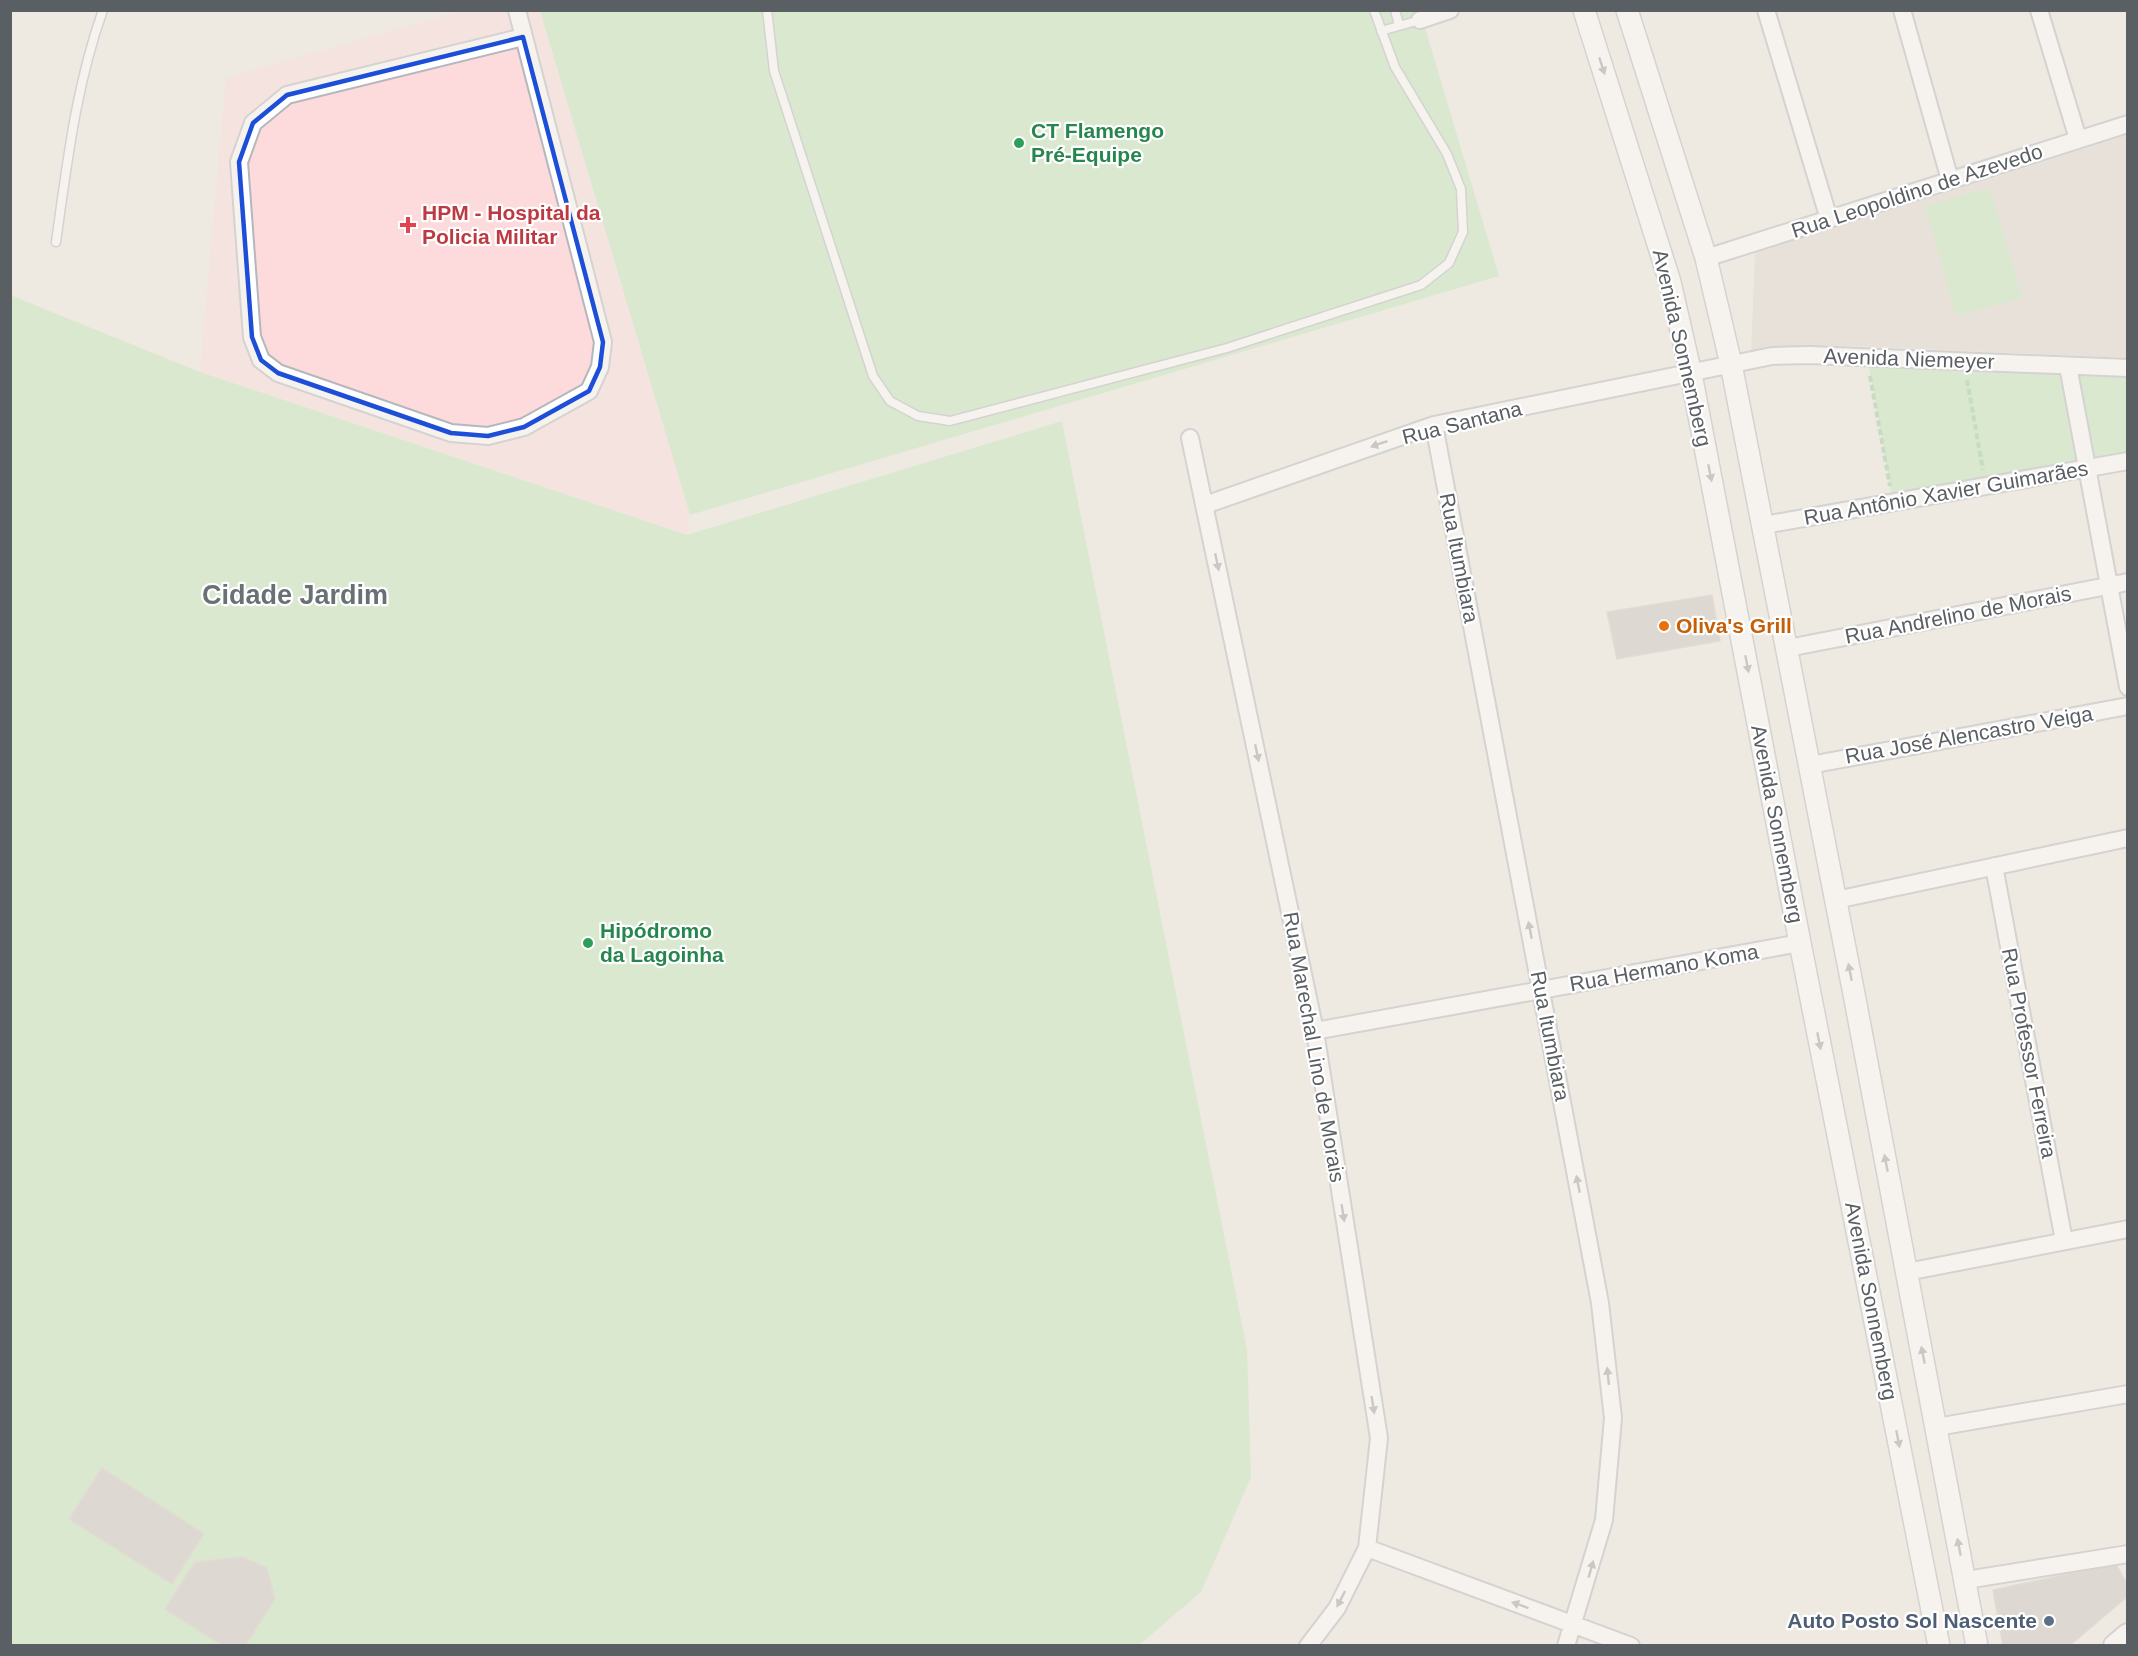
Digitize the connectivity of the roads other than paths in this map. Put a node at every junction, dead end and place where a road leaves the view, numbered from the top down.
1 (103, 10) edge
2 (517, 10) edge
3 (767, 10) edge
4 (1374, 10) edge
5 (1395, 10) edge
6 (1450, 10) edge
7 (1584, 10) edge
8 (1627, 10) edge
9 (1766, 10) edge
10 (1902, 10) edge
11 (2039, 10) edge
12 (1420, 20) joint
13 (1399, 25) junction
14 (1381, 31) junction
15 (523, 37) junction
16 (2127, 124) edge
17 (2078, 139) junction
18 (1950, 180) junction
19 (1829, 219) junction
20 (56, 242) dead end
21 (1706, 258) junction
22 (1731, 364) junction
23 (2068, 366) junction
24 (2127, 368) edge
25 (1691, 374) junction
26 (1434, 425) junction
27 (1191, 438) dead end
28 (2127, 461) edge
29 (2088, 469) junction
30 (1205, 505) junction
31 (1764, 525) junction
32 (2127, 582) edge
33 (2108, 585) junction
34 (1788, 648) junction
35 (2127, 687) edge
36 (2127, 706) edge
37 (1810, 765) junction
38 (2127, 838) edge
39 (1994, 866) junction
40 (1836, 900) junction
41 (1800, 944) junction
42 (1541, 991) junction
43 (1315, 1031) junction
44 (2127, 1228) edge
45 (2064, 1241) junction
46 (1907, 1272) junction
47 (2127, 1394) edge
48 (1937, 1427) junction
49 (1367, 1548) junction
50 (2127, 1554) edge
51 (1966, 1580) junction
52 (1575, 1625) junction
53 (2127, 1635) edge
54 (1308, 1646) edge
55 (1566, 1646) edge
56 (1631, 1646) edge
57 (1939, 1646) edge
58 (1977, 1646) edge
59 (2115, 1646) edge

1 - 20 lane
2 - 15 street
3 - 14 lane
4 - 14 lane
5 - 13 lane
6 - 12 street
7 -> 25 street, Avenida Sonnemberg
8 - 21 street, Avenida Sonnemberg
9 - 19 street
10 - 18 street
11 - 17 street
12 - 13 lane
13 - 14 lane
15 - 15 street
16 - 17 street, Rua Leopoldino de Azevedo
17 - 18 street, Rua Leopoldino de Azevedo
18 - 19 street, Rua Leopoldino de Azevedo
19 - 21 street, Rua Leopoldino de Azevedo
21 - 22 street, Avenida Sonnemberg
22 - 23 street, Avenida Niemeyer
22 - 25 street, Avenida Niemeyer
22 - 31 street, Avenida Sonnemberg
23 - 24 street, Avenida Niemeyer
23 - 29 street
25 - 26 street, Rua Santana
25 -> 41 street, Avenida Sonnemberg
26 -> 30 street, Rua Santana
42 -> 26 street, Rua Itumbiara
27 - 30 street, Rua Marechal Lino de Morais
28 - 29 street, Rua Antônio Xavier Guimarães
29 - 31 street, Rua Antônio Xavier Guimarães
29 - 33 street
30 -> 43 street, Rua Marechal Lino de Morais
31 - 34 street, Avenida Sonnemberg
32 - 33 street, Rua Andrelino de Morais
33 - 34 street, Rua Andrelino de Morais
33 - 35 street
34 - 37 street, Avenida Sonnemberg
36 - 37 street, Rua José Alencastro Veiga
37 - 40 street, Avenida Sonnemberg
38 - 39 street
39 - 40 street
39 - 45 street, Rua Professor Ferreira
46 -> 40 street, Avenida Sonnemberg
41 - 42 street, Rua Hermano Koma
41 -> 57 street, Avenida Sonnemberg
42 - 43 street, Rua Hermano Koma
52 -> 42 street, Rua Itumbiara
43 -> 49 street, Rua Marechal Lino de Morais
44 - 45 street
45 - 46 street
48 -> 46 street, Avenida Sonnemberg
47 - 48 street
51 -> 48 street, Avenida Sonnemberg
52 -> 49 street
49 -> 54 street, Rua Marechal Lino de Morais
50 - 51 street
51 - 58 street, Avenida Sonnemberg
52 - 55 street, Rua Itumbiara
52 - 56 street
53 - 59 main road

